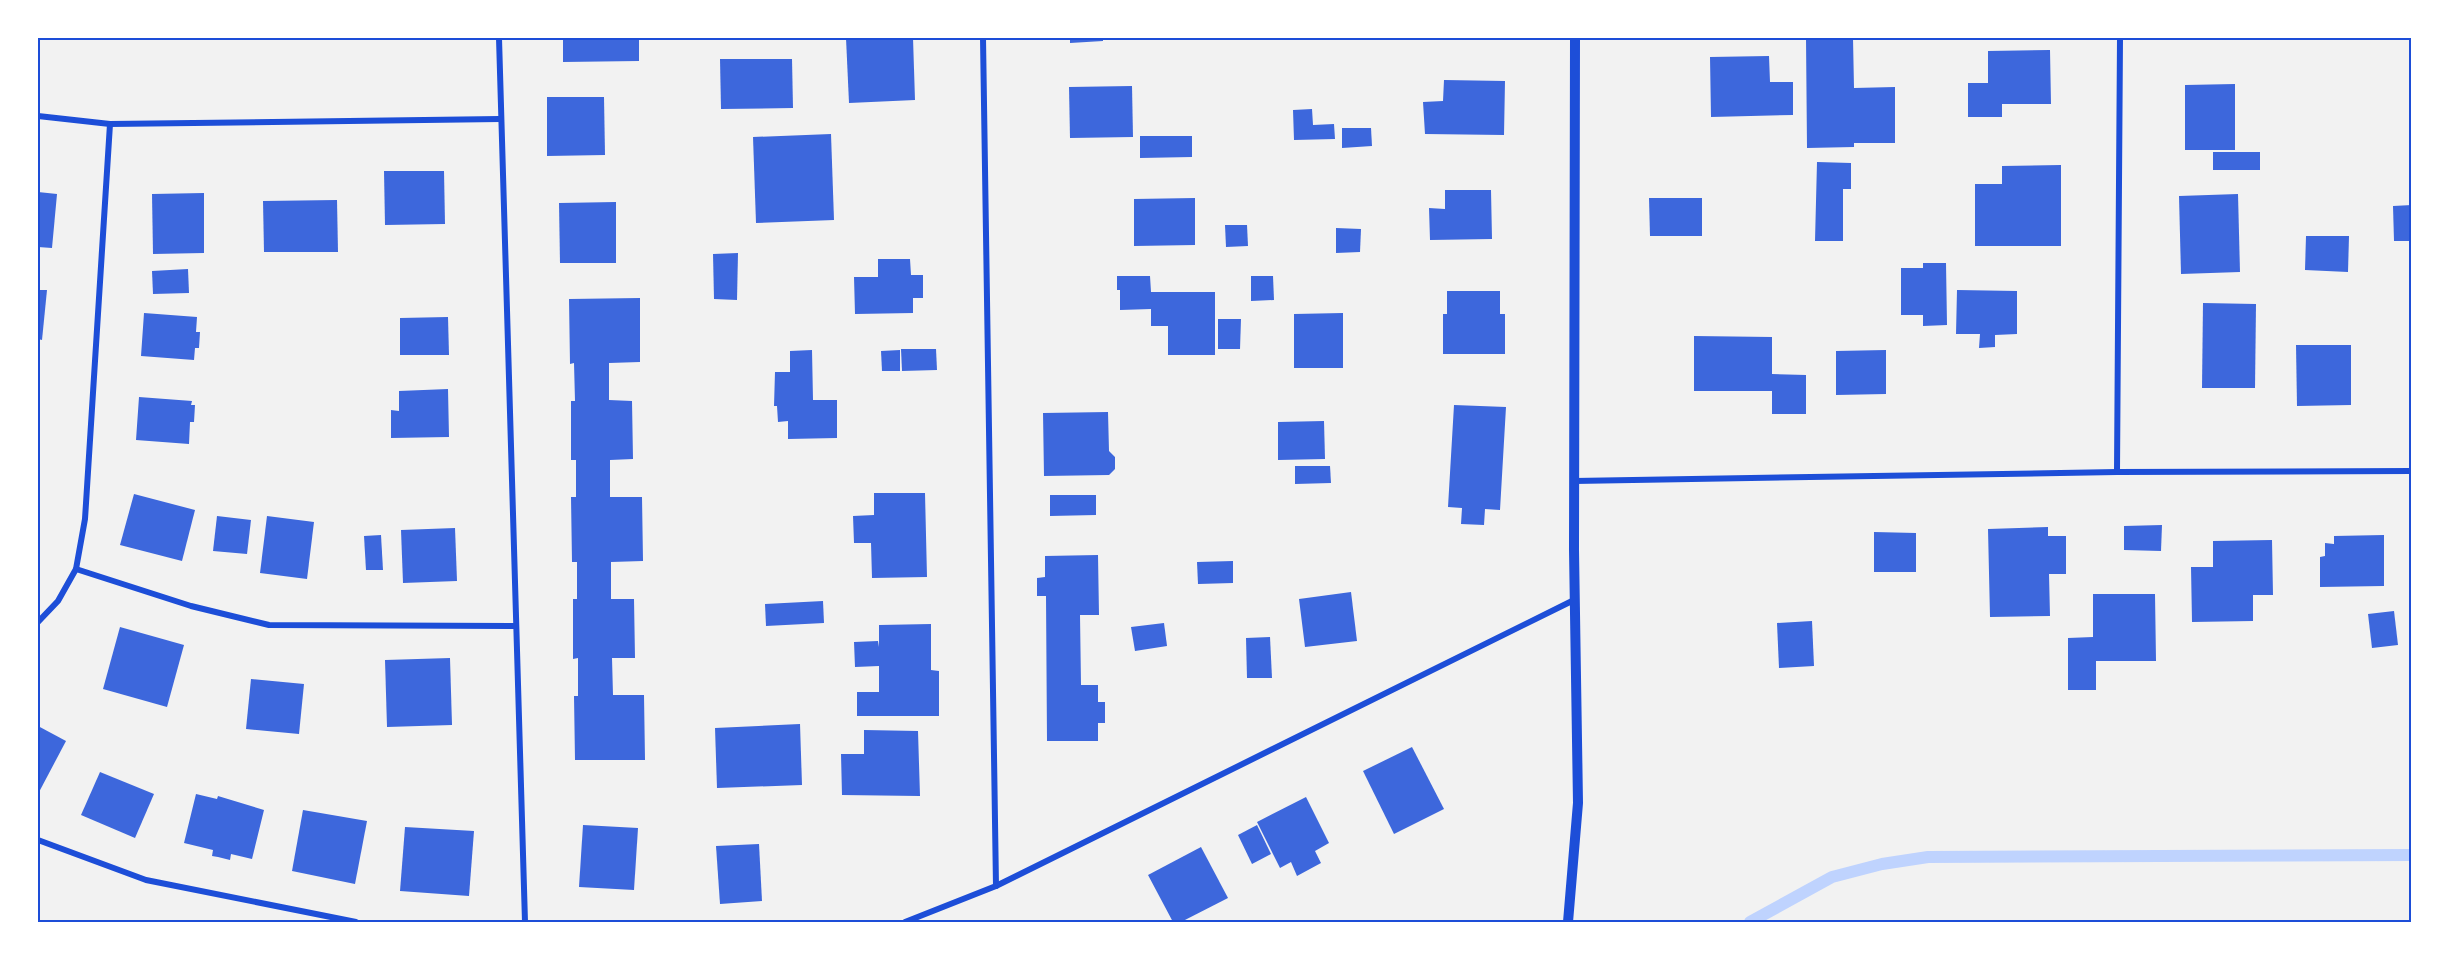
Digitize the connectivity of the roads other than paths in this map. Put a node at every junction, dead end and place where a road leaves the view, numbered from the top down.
1 (499, 38) edge
2 (983, 38) edge
3 (1575, 38) edge
4 (2120, 38) edge
5 (38, 116) edge
6 (500, 119) junction
7 (110, 124) junction
8 (2412, 471) edge
9 (2117, 472) junction
10 (1574, 481) junction
11 (76, 569) junction
12 (1575, 600) junction
13 (38, 622) edge
14 (516, 626) junction
15 (38, 840) edge
16 (996, 886) junction
17 (356, 922) edge
18 (525, 922) edge
19 (905, 922) edge
20 (1568, 922) edge

1 - 6 street
2 - 16 street
3 - 10 street
4 - 9 street
5 - 7 street
6 - 7 street
6 - 14 street
7 - 11 street
8 - 9 street
9 - 10 street
10 - 12 street
11 - 13 street
11 - 14 street
12 - 16 street
12 - 20 street
14 - 18 street
15 - 17 street
16 - 19 street

